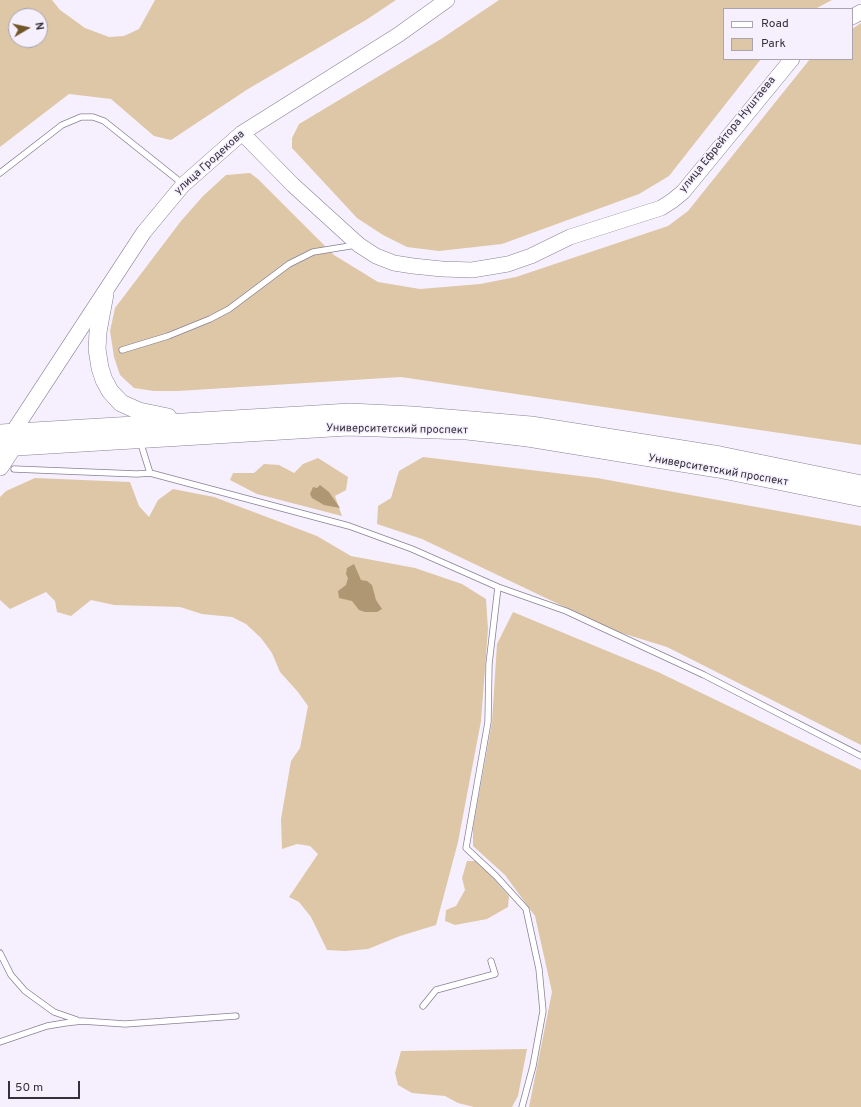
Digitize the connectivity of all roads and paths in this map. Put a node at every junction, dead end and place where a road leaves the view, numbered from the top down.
1 (447, 0) edge
2 (791, 60) edge
3 (242, 133) junction
4 (0, 173) edge
5 (183, 184) junction
6 (359, 245) junction
7 (105, 294) junction
8 (122, 350) dead end
9 (196, 422) junction
10 (139, 439) junction
11 (7, 440) edge
12 (719, 462) junction
13 (7, 468) edge
14 (150, 473) junction
15 (861, 484) edge
16 (861, 498) edge
17 (498, 587) junction
18 (861, 756) edge
19 (0, 954) edge
20 (491, 961) dead end
21 (423, 1006) dead end
22 (236, 1016) dead end
23 (82, 1021) junction
24 (0, 1042) edge
25 (522, 1107) edge

1 - 3 main road, улица Гродекова
2 - 6 main road, улица Ефрейтора Нуштаева
3 - 5 main road, улица Гродекова
3 - 6 main road, улица Ефрейтора Нуштаева
4 - 5 lane
5 - 7 main road, улица Гродекова
6 - 8 lane
7 - 9 main road
7 - 11 main road, улица Гродекова
9 - 11 main road, Университетский проспект
9 - 12 main road, Университетский проспект
10 - 11 main road, Университетский проспект
10 - 12 main road, Университетский проспект
10 - 14 lane
11 - 13 main road
12 - 15 main road, Университетский проспект
12 - 16 main road, Университетский проспект
13 - 14 lane
14 - 17 lane
17 - 18 lane
17 - 25 lane
19 - 23 lane
20 - 21 lane
22 - 23 lane
23 - 24 lane

